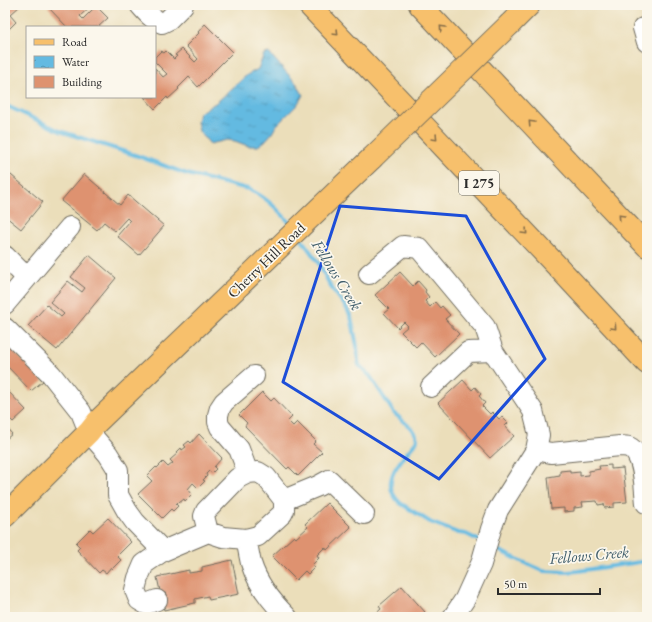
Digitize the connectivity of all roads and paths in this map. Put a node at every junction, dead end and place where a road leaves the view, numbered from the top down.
1 (140, 5) edge
2 (183, 5) edge
3 (309, 5) edge
4 (420, 5) edge
5 (529, 5) edge
6 (70, 227) dead end
7 (647, 246) edge
8 (5, 256) edge
9 (369, 274) dead end
10 (27, 278) junction
11 (5, 304) edge
12 (5, 328) edge
13 (493, 351) junction
14 (647, 363) edge
15 (254, 376) dead end
16 (431, 387) dead end
17 (89, 432) junction
18 (536, 450) junction
19 (248, 473) junction
20 (284, 500) junction
21 (646, 502) dead end
22 (364, 514) dead end
23 (5, 516) edge
24 (208, 532) junction
25 (246, 539) junction
26 (163, 551) junction
27 (157, 600) dead end
28 (287, 617) edge
29 (453, 617) edge

1 - 2 street
3 -> 14 main road, I 275
7 -> 4 main road
5 - 17 main road, Cherry Hill Road, bridge
6 - 10 street
8 - 10 street
9 - 13 street
10 - 11 street
12 - 17 street
13 - 16 street
13 - 18 street
15 - 19 street
17 - 23 main road, Cherry Hill Road
17 - 26 street
18 - 21 street
18 - 29 street
19 - 20 street
19 - 24 street
20 - 22 street
20 - 25 street
24 - 25 street
24 - 26 street
25 - 28 street
26 - 27 street

